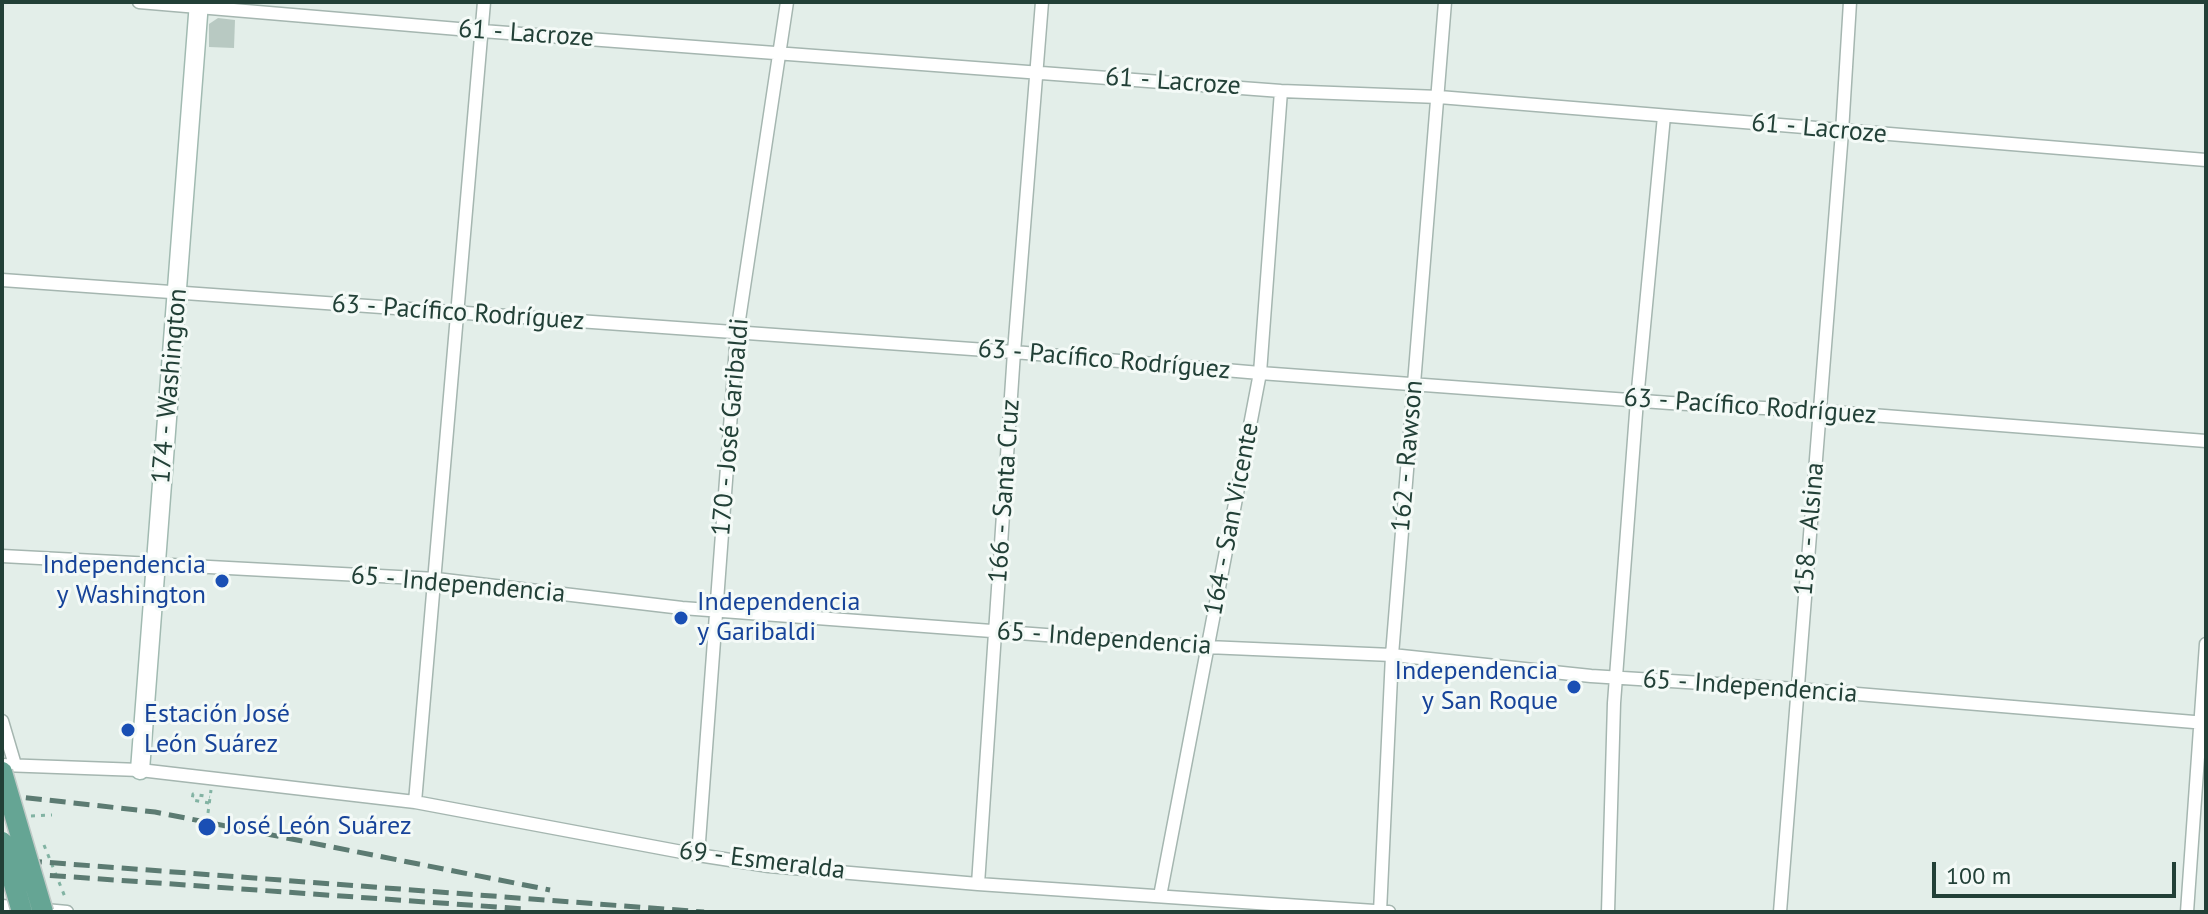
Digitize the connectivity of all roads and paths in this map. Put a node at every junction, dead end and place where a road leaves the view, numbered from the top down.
1 (139, 2) edge
2 (484, 2) edge
3 (787, 2) edge
4 (1042, 2) edge
5 (1445, 2) edge
6 (1850, 2) edge
7 (199, 4) edge
8 (482, 31) junction
9 (778, 52) junction
10 (1037, 72) junction
11 (1281, 91) junction
12 (1439, 97) junction
13 (1664, 116) junction
14 (1842, 132) junction
15 (2206, 160) edge
16 (2, 280) edge
17 (178, 293) junction
18 (457, 312) junction
19 (737, 333) junction
20 (1014, 352) junction
21 (1260, 373) junction
22 (1414, 383) junction
23 (1637, 400) junction
24 (1820, 411) junction
25 (2206, 441) edge
26 (2, 556) edge
27 (156, 564) junction
28 (436, 579) junction
29 (716, 611) junction
30 (996, 632) junction
31 (2206, 644) edge
32 (1207, 647) junction
33 (1392, 655) junction
34 (1616, 678) junction
35 (1797, 689) junction
36 (2, 721) edge
37 (2203, 723) edge
38 (6, 767) edge
39 (140, 770) junction
40 (415, 802) junction
41 (209, 803) dead end
42 (29, 807) dead end
43 (208, 813) dead end
44 (52, 815) dead end
45 (31, 816) junction
46 (36, 827) dead end
47 (41, 839) dead end
48 (2, 842) edge
49 (698, 855) junction
50 (978, 884) junction
51 (1160, 896) junction
52 (2, 906) edge
53 (67, 906) edge
54 (22, 912) edge
55 (43, 912) edge
56 (1380, 912) edge
57 (1389, 912) edge
58 (1608, 912) edge
59 (1780, 912) edge
60 (2187, 912) edge

1 - 7 street, 61 - Lacroze
2 - 8 street
3 - 9 street, 170 - José Garibaldi
4 - 10 street, 166 - Santa Cruz
5 - 12 street, 162 - Rawson
6 - 14 street, 158 - Alsina
7 - 8 street, 61 - Lacroze
7 - 17 street, 174 - Washington
8 - 9 street, 61 - Lacroze
8 - 18 street
9 - 10 street, 61 - Lacroze
9 - 19 street, 170 - José Garibaldi
10 - 11 street, 61 - Lacroze
10 - 20 street, 166 - Santa Cruz
11 - 12 street, 61 - Lacroze
11 - 21 street, 164 - San Vicente
12 - 13 street, 61 - Lacroze
12 - 22 street, 162 - Rawson
13 - 14 street, 61 - Lacroze
13 - 23 street
14 - 15 street, 61 - Lacroze
14 - 24 street, 158 - Alsina
16 - 17 street, 63 - Pacífico Rodríguez
17 - 18 street, 63 - Pacífico Rodríguez
17 - 27 street, 174 - Washington
18 - 19 street, 63 - Pacífico Rodríguez
18 - 28 street
19 - 20 street, 63 - Pacífico Rodríguez
19 - 29 street, 170 - José Garibaldi
20 - 21 street, 63 - Pacífico Rodríguez
20 - 30 street, 166 - Santa Cruz
21 - 22 street, 63 - Pacífico Rodríguez
21 - 32 street, 164 - San Vicente
22 - 23 street, 63 - Pacífico Rodríguez
22 - 33 street, 162 - Rawson
23 - 24 street, 63 - Pacífico Rodríguez
23 - 34 street
24 - 25 street, 63 - Pacífico Rodríguez
24 - 35 street, 158 - Alsina
26 - 27 street, 65 - Independencia
27 - 28 street, 65 - Independencia
27 - 39 street, 174 - Washington
28 - 29 street, 65 - Independencia
28 - 40 street
29 - 30 street, 65 - Independencia
29 - 49 street, 170 - José Garibaldi
30 - 32 street, 65 - Independencia
30 - 50 street, 166 - Santa Cruz
31 - 37 street
32 - 33 street, 65 - Independencia
32 - 51 street, 164 - San Vicente
33 - 34 street, 65 - Independencia
33 - 56 street, 162 - Rawson
34 - 35 street, 65 - Independencia
34 - 58 street
35 - 37 street, 65 - Independencia
35 - 59 street, 158 - Alsina
36 - 38 street
37 - 60 street
38 - 39 street, 69 - Esmeralda
38 - 55 main road, bridge
39 - 40 street, 69 - Esmeralda
40 - 49 street, 69 - Esmeralda
41 - 43 path
42 - 45 path
44 - 45 path
45 - 46 path
47 - 53 path
48 - 54 main road, bridge
49 - 50 street, 69 - Esmeralda
50 - 51 street, 69 - Esmeralda
51 - 56 street, 69 - Esmeralda
52 - 53 street
56 - 57 street, 69 - Esmeralda

